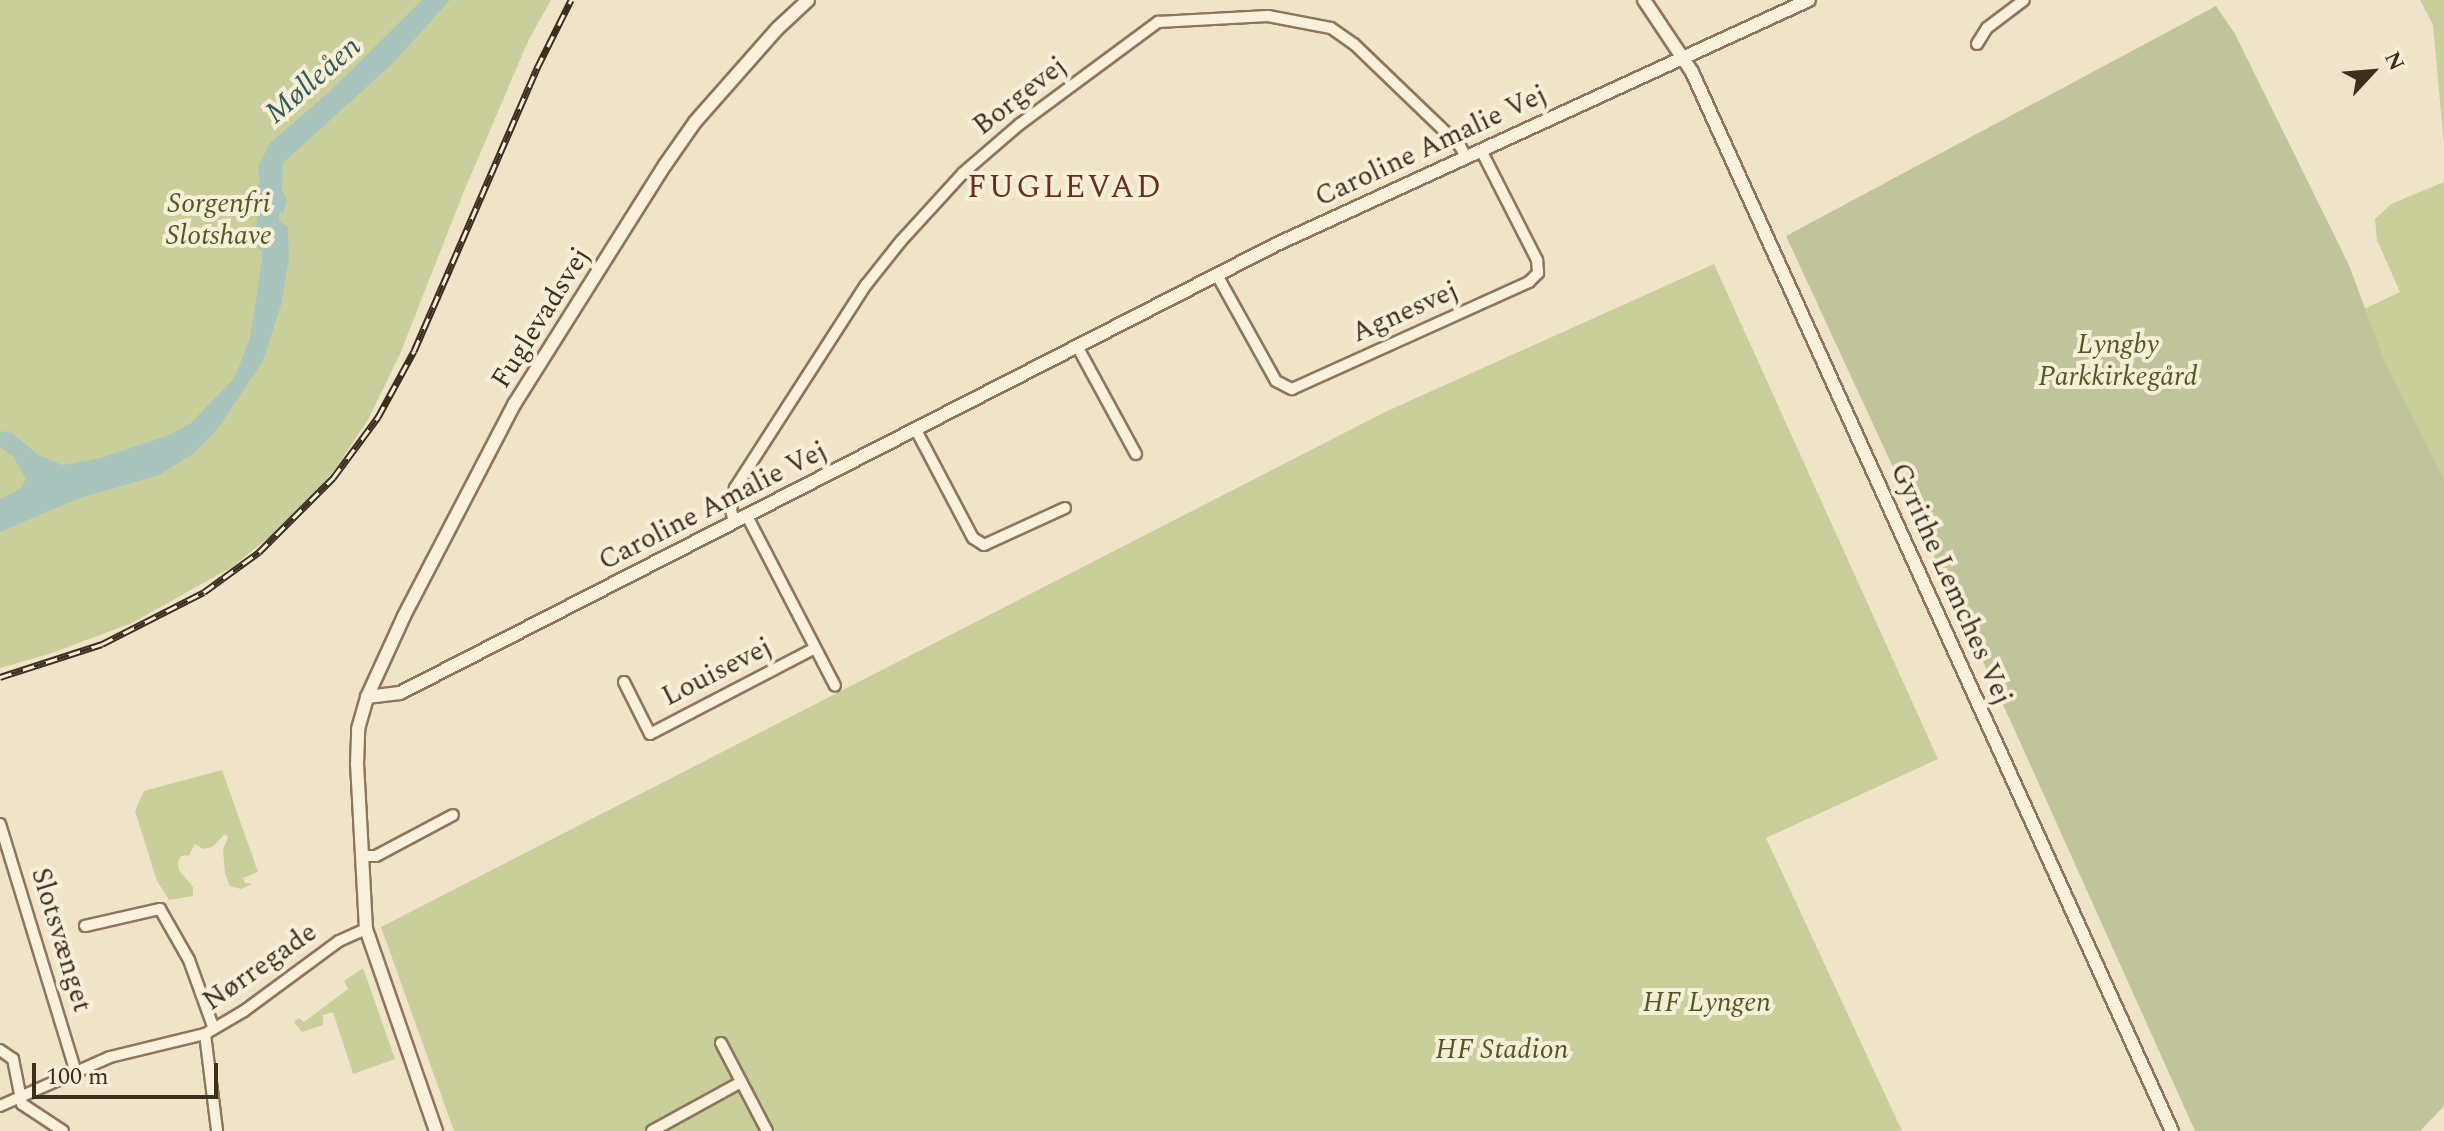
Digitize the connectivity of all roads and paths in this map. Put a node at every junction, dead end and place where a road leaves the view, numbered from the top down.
1 (808, 0) edge
2 (1644, 0) edge
3 (1809, 0) edge
4 (2024, 0) edge
5 (1977, 44) dead end
6 (1682, 59) junction
7 (1481, 150) junction
8 (1466, 157) junction
9 (1217, 275) junction
10 (1077, 346) junction
11 (916, 430) junction
12 (1136, 454) dead end
13 (1065, 508) dead end
14 (740, 519) junction
15 (815, 648) junction
16 (624, 682) dead end
17 (835, 686) dead end
18 (367, 697) junction
19 (453, 815) dead end
20 (0, 824) edge
21 (364, 856) junction
22 (85, 926) dead end
23 (366, 929) junction
24 (210, 1032) junction
25 (721, 1043) dead end
26 (0, 1050) edge
27 (75, 1070) junction
28 (741, 1082) junction
29 (19, 1096) junction
30 (0, 1106) edge
31 (63, 1131) edge
32 (217, 1131) edge
33 (436, 1131) edge
34 (652, 1131) edge
35 (767, 1131) edge
36 (2172, 1131) edge

1 - 18 street, Fuglevadsvej
2 - 6 street
3 - 6 street, Caroline Amalie Vej
4 - 5 street
6 - 7 street, Caroline Amalie Vej
6 - 36 street, Gyrithe Lemches Vej
7 - 8 street, Caroline Amalie Vej
7 - 9 street, Agnesvej
8 - 9 street, Caroline Amalie Vej
8 - 14 street, Borgevej
9 - 10 street, Caroline Amalie Vej
10 - 11 street, Caroline Amalie Vej
10 - 12 street
11 - 13 street
11 - 14 street, Caroline Amalie Vej
14 - 15 street
14 - 18 street, Caroline Amalie Vej
15 - 16 street, Louisevej
15 - 17 street
18 - 21 street, Fuglevadsvej
19 - 21 street
20 - 27 street, Slotsvænget
21 - 23 street, Fuglevadsvej
22 - 24 street
23 - 24 street, Nørregade
23 - 33 street, Fuglevadsvej
24 - 27 street, Nørregade
24 - 32 street
25 - 28 street
26 - 29 street
27 - 29 street, Nørregade
28 - 34 street
28 - 35 street
29 - 30 street, Nørregade
29 - 31 street

